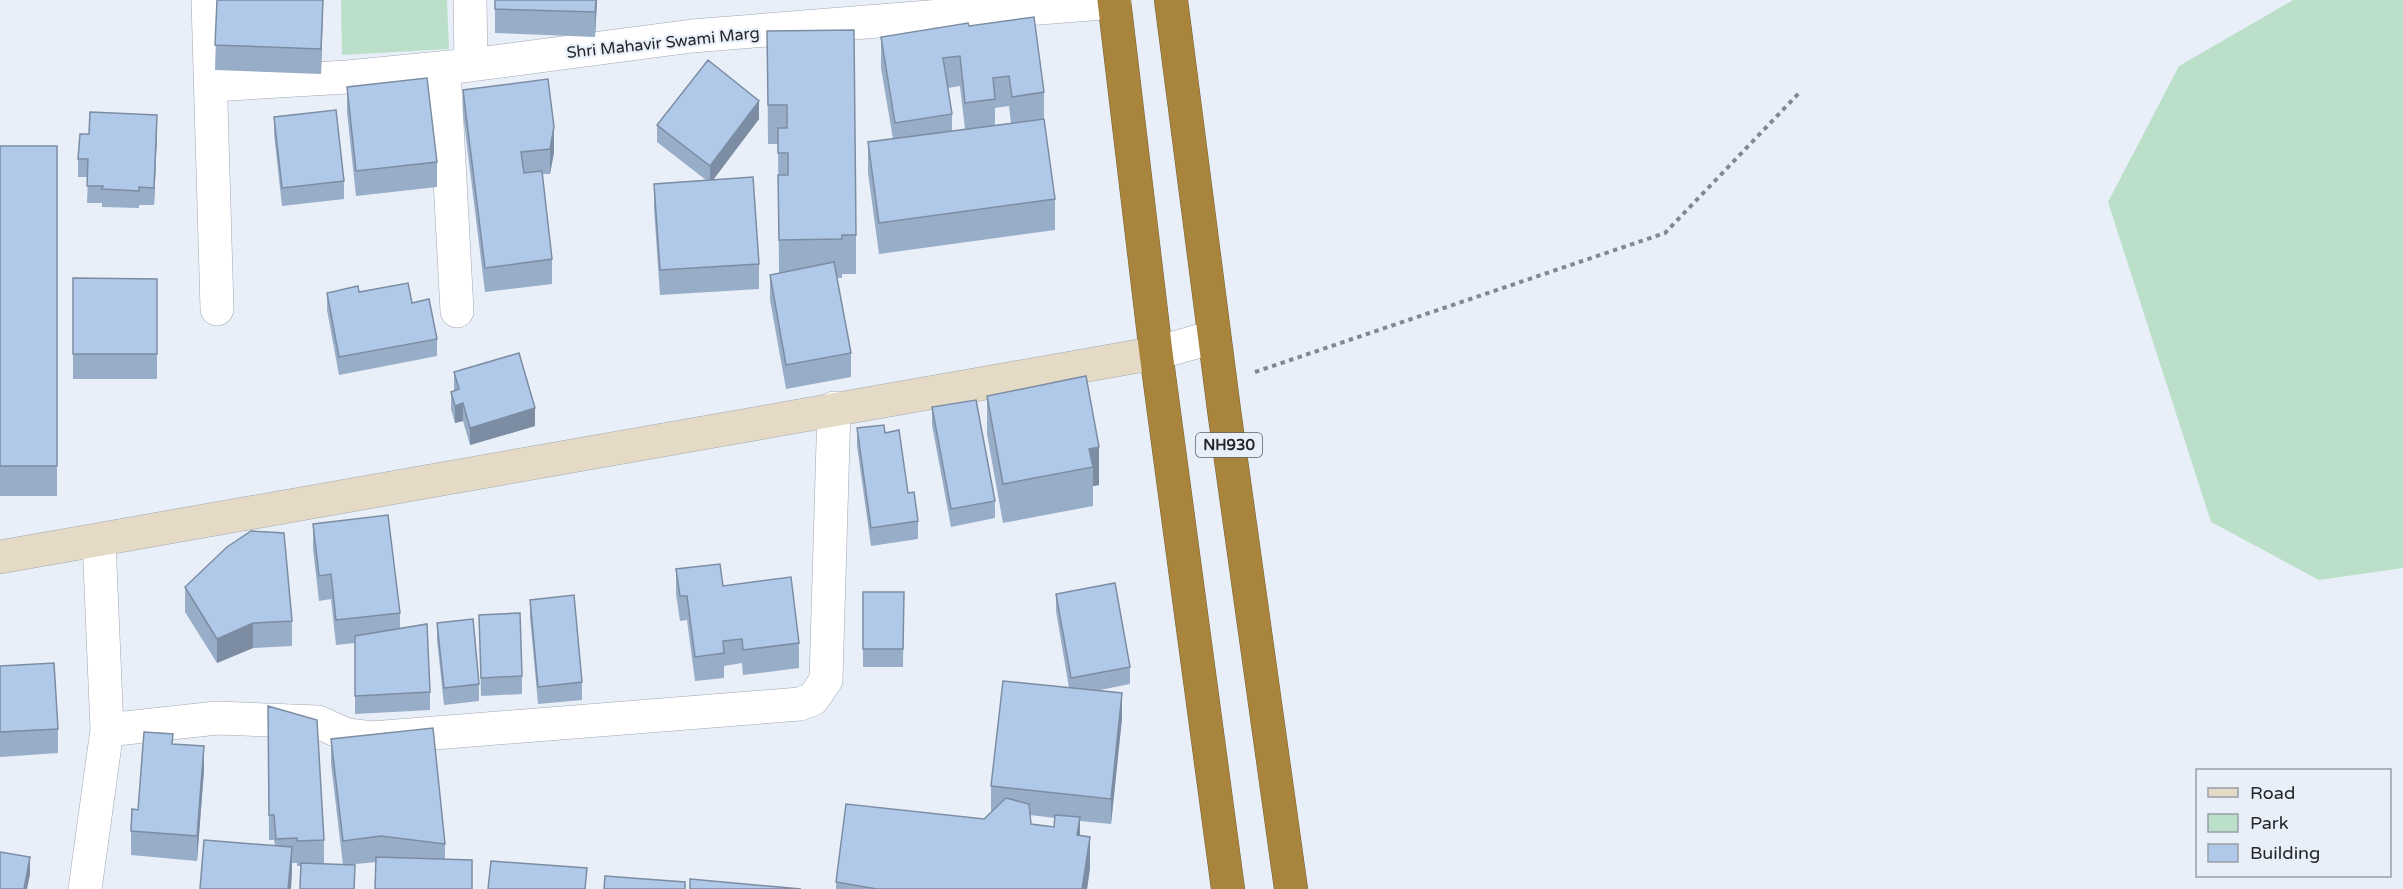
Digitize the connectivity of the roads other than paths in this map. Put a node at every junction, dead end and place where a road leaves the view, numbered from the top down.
1 (208, 0) edge
2 (470, 0) edge
3 (1171, 0) edge
4 (1115, 1) edge
5 (457, 67) junction
6 (212, 85) junction
7 (217, 309) dead end
8 (457, 311) dead end
9 (1214, 337) junction
10 (1156, 353) junction
11 (834, 408) junction
12 (99, 540) junction
13 (0, 557) edge
14 (107, 730) junction
15 (85, 889) edge
16 (1228, 889) edge
17 (1291, 889) edge

1 - 6 street
2 - 5 street
3 - 9 highway, NH930
4 - 5 street, Shri Mahavir Swami Marg
4 - 10 highway
5 - 6 street, Shri Mahavir Swami Marg
5 - 8 street
6 - 7 street
9 - 10 street
9 - 17 highway, NH930
10 - 11 street
10 - 16 highway
11 - 12 street
11 - 14 street
12 - 13 street
12 - 14 street
14 - 15 street

